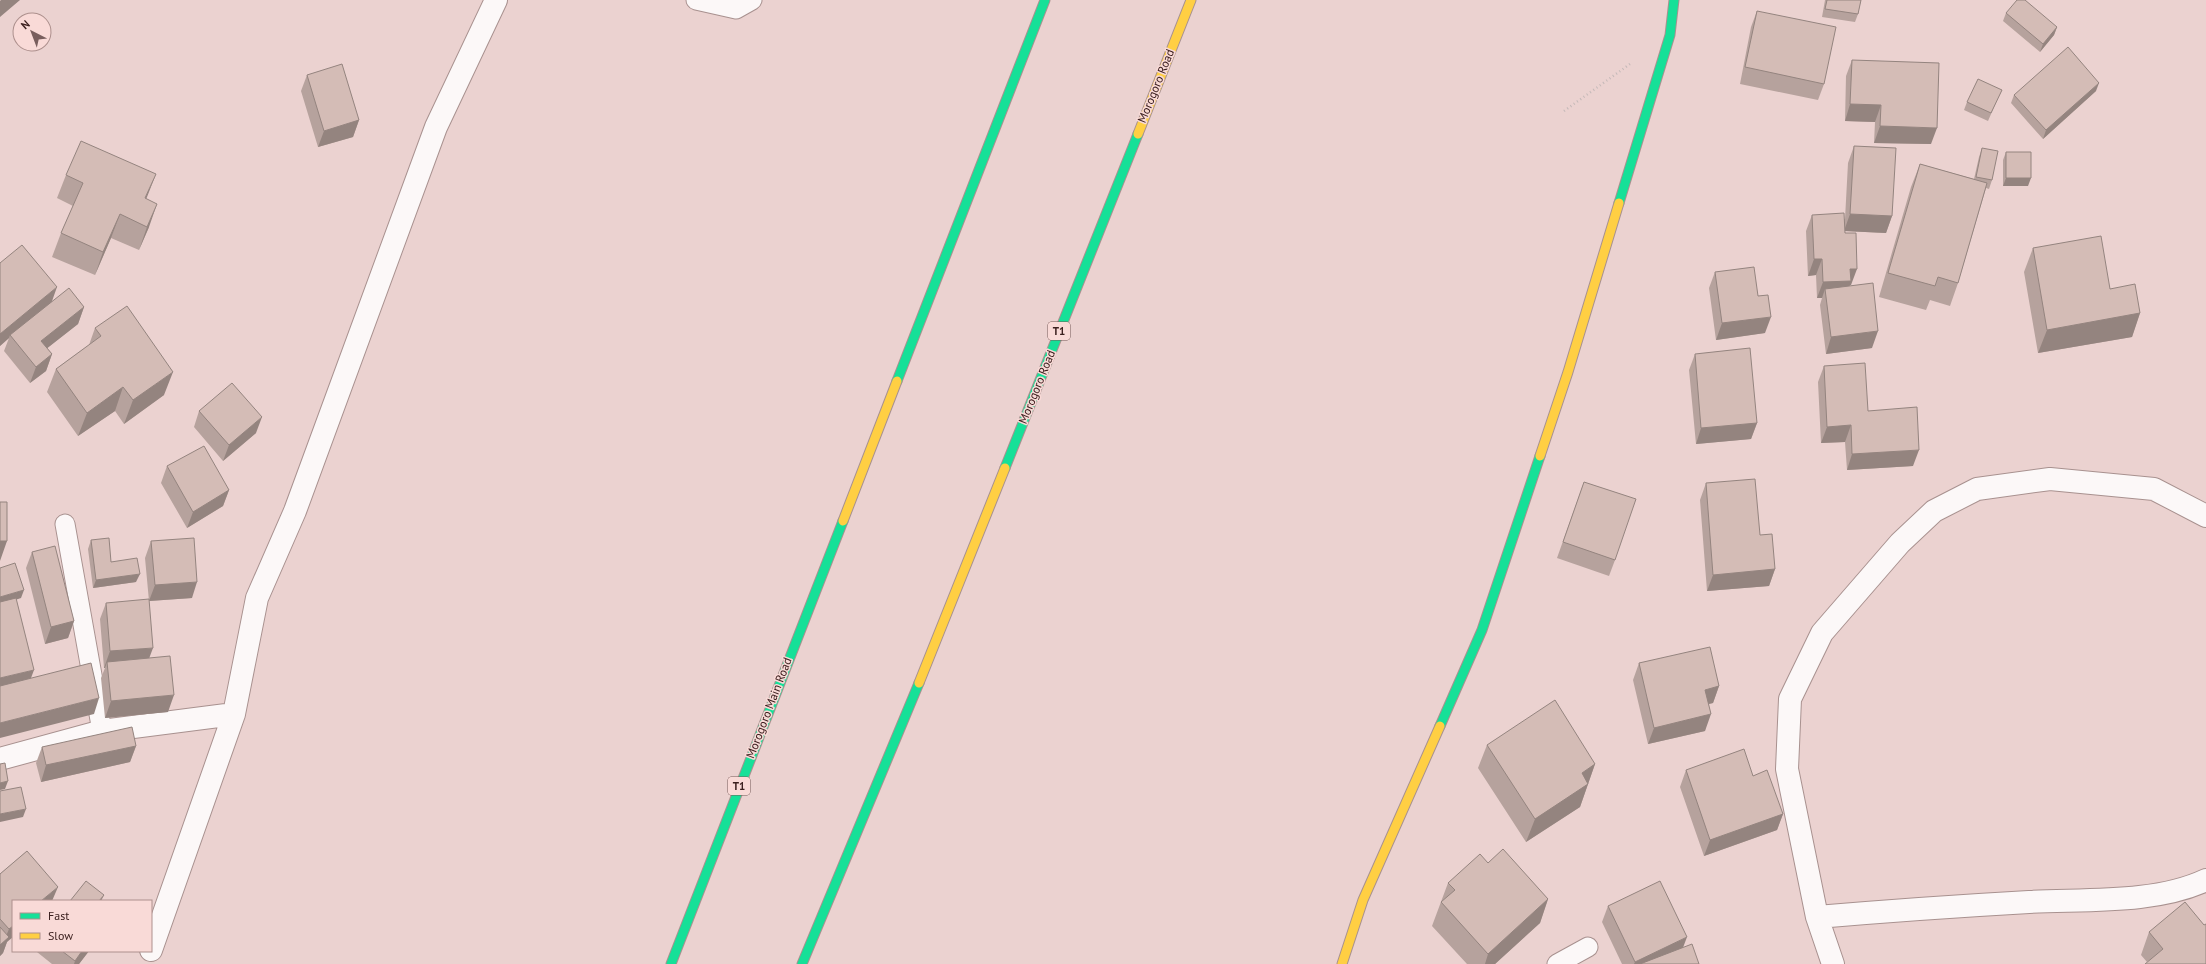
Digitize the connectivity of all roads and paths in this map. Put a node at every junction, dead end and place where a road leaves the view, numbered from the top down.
1 (496, 0) edge
2 (696, 0) edge
3 (752, 0) edge
4 (1045, 0) edge
5 (1191, 0) edge
6 (1674, 0) edge
7 (1632, 62) dead end
8 (1564, 111) dead end
9 (2206, 516) edge
10 (65, 524) dead end
11 (234, 714) junction
12 (102, 731) junction
13 (0, 759) edge
14 (2206, 880) edge
15 (1817, 917) junction
16 (1588, 947) dead end
17 (152, 948) edge
18 (151, 952) edge
19 (146, 964) edge
20 (671, 964) edge
21 (802, 964) edge
22 (1342, 964) edge
23 (1557, 964) edge
24 (1832, 964) edge

1 - 11 street
2 - 3 lane
4 - 20 main road, Morogoro Main Road / T1
5 - 21 main road, Morogoro Road / T1
6 - 22 main road
7 - 8 path
9 - 15 street
10 - 12 lane
11 - 12 street
11 - 17 street
12 - 13 street
14 - 15 street
15 - 24 street
16 - 23 lane
18 - 19 street

